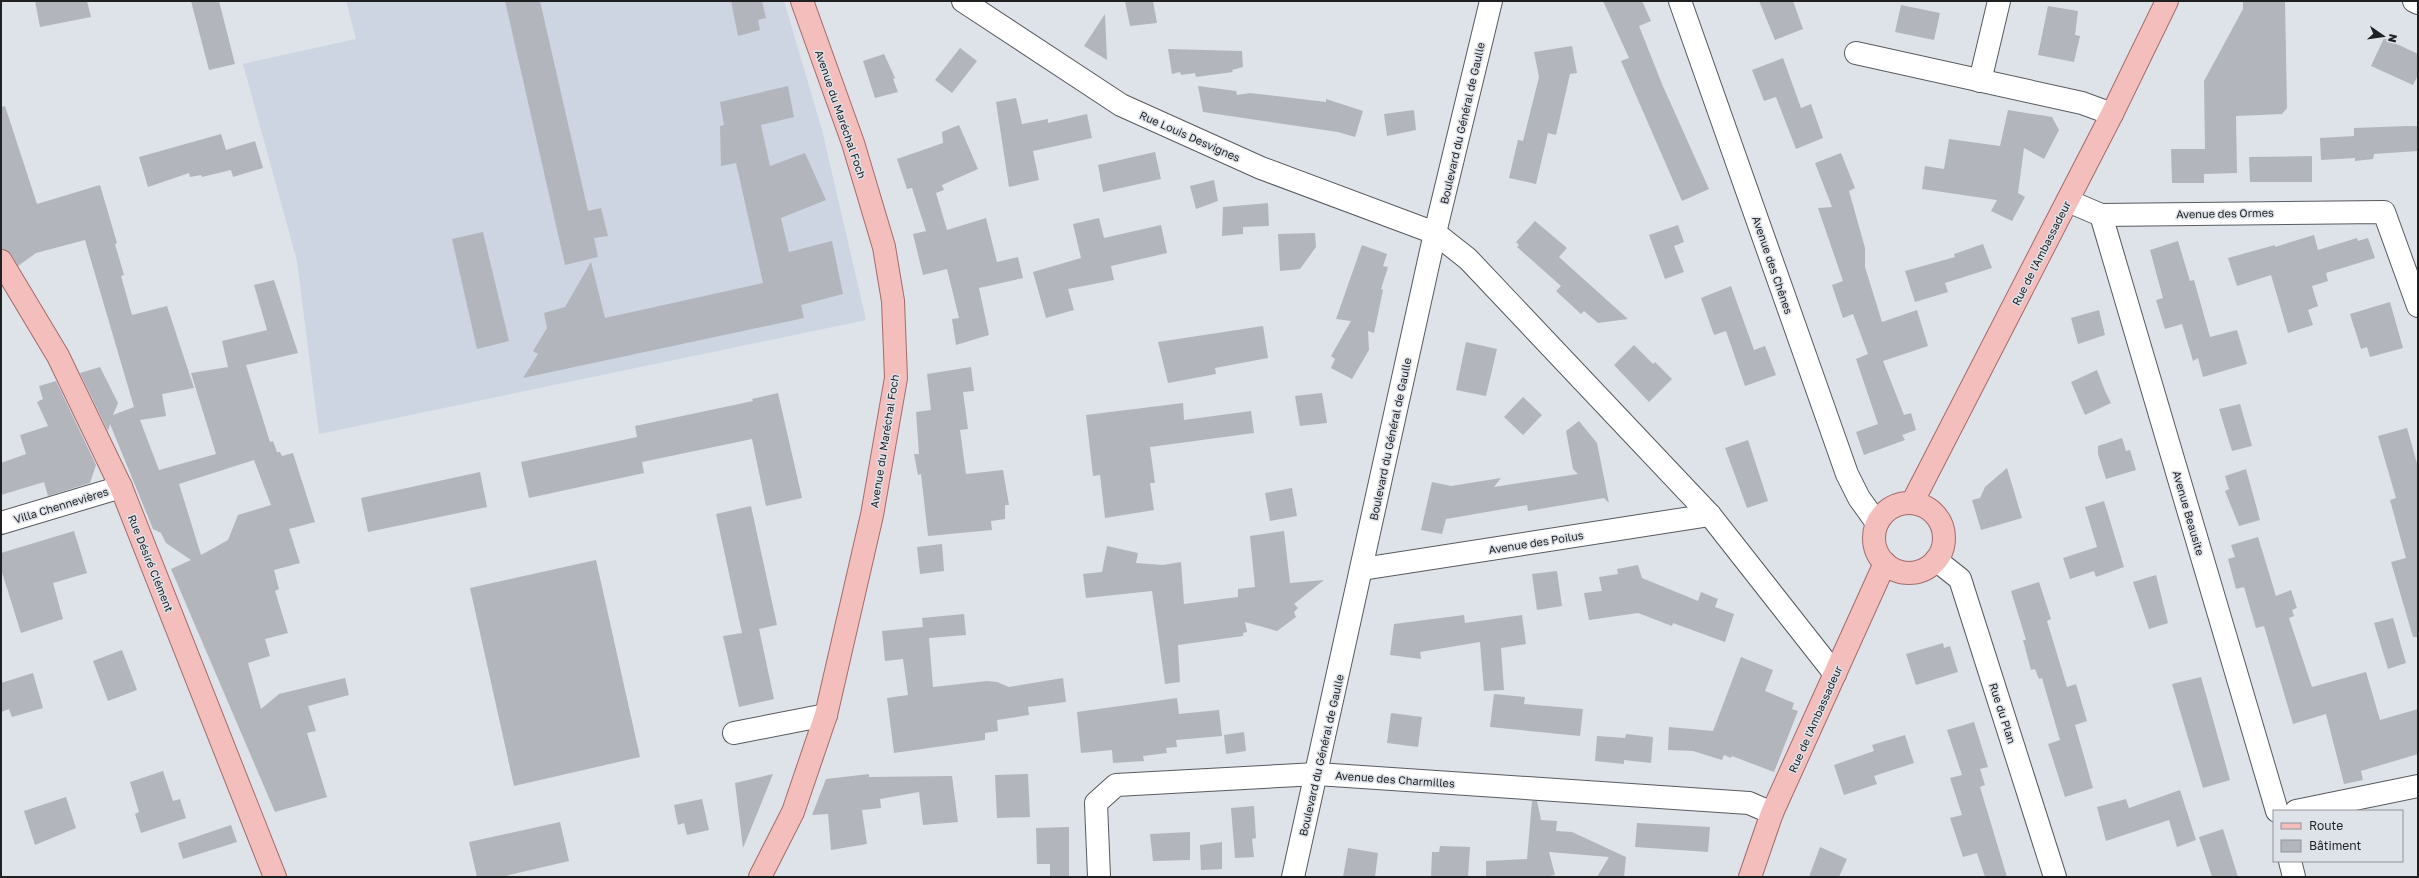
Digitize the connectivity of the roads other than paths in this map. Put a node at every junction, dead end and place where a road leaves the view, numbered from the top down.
1 (802, 1) edge
2 (963, 1) edge
3 (1491, 1) edge
4 (1680, 1) edge
5 (1999, 1) edge
6 (2167, 1) edge
7 (2414, 1) edge
8 (2418, 3) edge
9 (1856, 53) dead end
10 (1980, 81) junction
11 (2112, 114) junction
12 (2068, 201) junction
13 (2101, 215) junction
14 (1435, 233) junction
15 (1, 261) edge
16 (2418, 306) edge
17 (121, 487) junction
18 (1912, 503) junction
19 (1710, 515) junction
20 (1, 522) edge
21 (1877, 523) junction
22 (1936, 560) junction
23 (1885, 563) junction
24 (1362, 569) junction
25 (1835, 674) junction
26 (826, 715) junction
27 (734, 733) dead end
28 (1317, 774) junction
29 (2418, 786) edge
30 (2277, 810) edge
31 (2301, 810) edge
32 (1772, 813) junction
33 (2290, 862) edge
34 (275, 877) edge
35 (760, 877) edge
36 (1099, 877) edge
37 (1293, 877) edge
38 (1750, 877) edge
39 (2055, 877) edge
40 (2294, 877) edge

1 - 26 main road, Avenue du Maréchal Foch
2 - 14 street, Rue Louis Desvignes
3 - 14 street, Boulevard du Général de Gaulle
4 - 21 street, Avenue des Chênes
5 - 10 street
6 - 11 main road, Rue de l'Ambassadeur
7 - 8 street
9 - 10 street
10 - 11 street
11 - 12 main road, Rue de l'Ambassadeur
12 - 13 street, Avenue des Ormes
12 - 18 main road, Rue de l'Ambassadeur
13 - 16 street, Avenue des Ormes
13 - 30 street, Avenue Beausite
14 - 19 street, Rue Louis Desvignes
14 - 24 street, Boulevard du Général de Gaulle
15 - 17 main road, Rue Désiré Clément
17 - 20 street, Villa Chennevières
17 - 34 main road, Rue Désiré Clément
18 - 21 main road
18 - 22 main road
19 - 24 street, Avenue des Poilus
19 - 25 street, Rue Louis Desvignes
21 - 23 main road
22 - 23 main road
22 - 39 street, Rue du Plan
23 - 25 main road, Rue de l'Ambassadeur
24 - 28 street, Boulevard du Général de Gaulle
25 - 32 main road, Rue de l'Ambassadeur
26 - 27 street
26 - 35 main road, Avenue du Maréchal Foch
28 - 32 street, Avenue des Charmilles
28 - 36 street, Avenue des Charmilles
28 - 37 street, Boulevard du Général de Gaulle
29 - 31 street
32 - 38 main road, Rue de l'Ambassadeur
33 - 40 street

